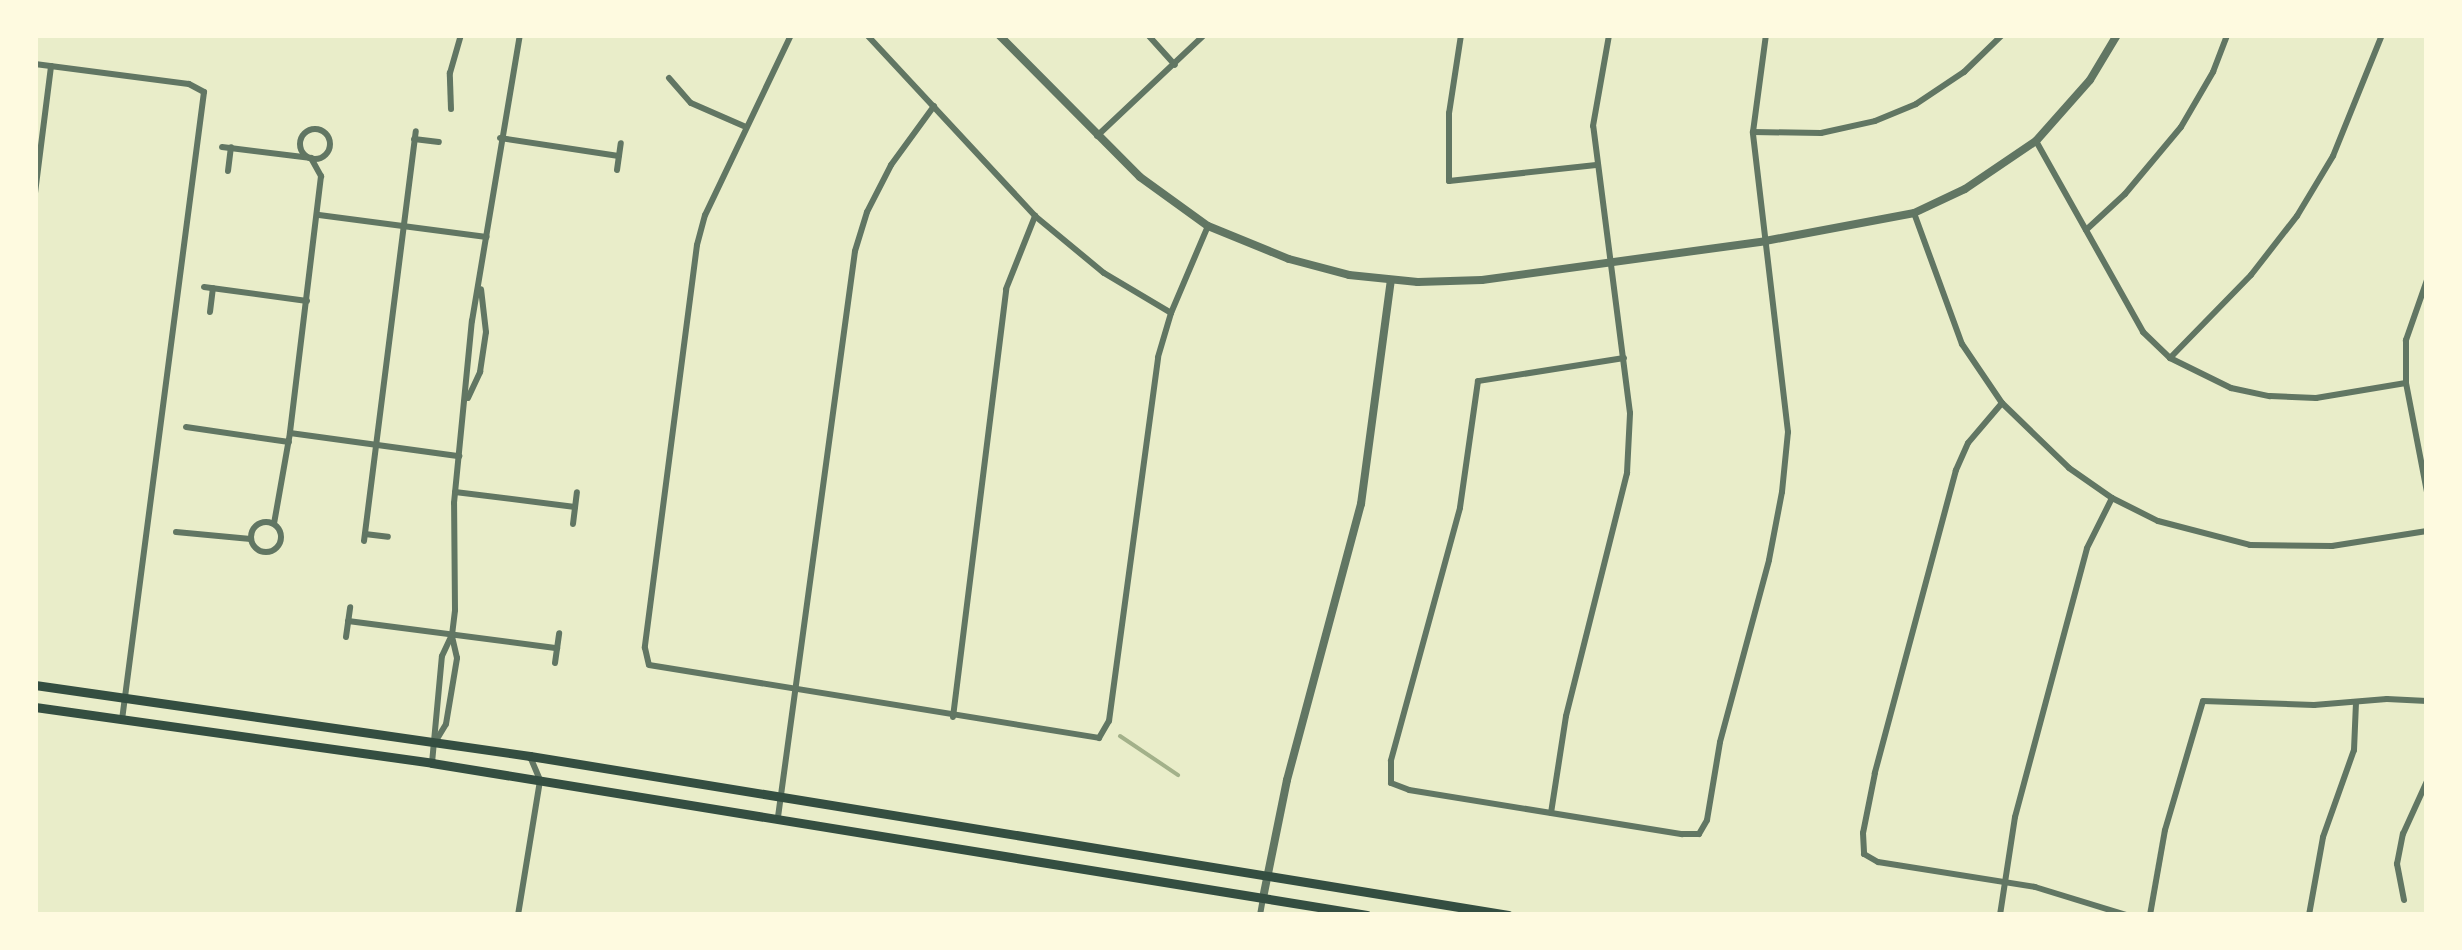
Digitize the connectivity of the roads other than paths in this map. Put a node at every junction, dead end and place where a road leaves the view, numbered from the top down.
1 (461, 35) edge
2 (520, 35) edge
3 (792, 35) edge
4 (867, 35) edge
5 (999, 35) edge
6 (1148, 35) edge
7 (1204, 35) edge
8 (1462, 35) edge
9 (1609, 35) edge
10 (1766, 35) edge
11 (2002, 35) edge
12 (2118, 35) edge
13 (2227, 35) edge
14 (2382, 35) edge
15 (35, 64) edge
16 (1175, 65) junction
17 (51, 66) junction
18 (670, 78) dead end
19 (934, 106) junction
20 (450, 110) dead end
21 (746, 128) junction
22 (1753, 132) junction
23 (1096, 136) junction
24 (500, 138) junction
25 (2036, 141) junction
26 (438, 142) dead end
27 (621, 144) dead end
28 (619, 156) junction
29 (311, 158) junction
30 (1596, 165) junction
31 (228, 170) dead end
32 (617, 170) dead end
33 (35, 193) edge
34 (1914, 213) junction
35 (319, 214) junction
36 (1035, 216) junction
37 (404, 226) junction
38 (1208, 226) junction
39 (2086, 230) junction
40 (487, 237) junction
41 (1765, 240) junction
42 (1610, 261) junction
43 (1391, 280) junction
44 (2427, 280) edge
45 (480, 288) junction
46 (308, 301) junction
47 (210, 312) dead end
48 (1171, 313) junction
49 (1624, 358) junction
50 (2170, 358) junction
51 (2406, 383) junction
52 (2002, 402) junction
53 (464, 406) junction
54 (186, 427) dead end
55 (290, 432) junction
56 (288, 442) junction
57 (376, 445) junction
58 (459, 456) junction
59 (455, 492) junction
60 (577, 492) dead end
61 (2427, 492) edge
62 (2112, 498) junction
63 (575, 508) junction
64 (274, 524) junction
65 (573, 524) dead end
66 (2427, 531) edge
67 (176, 532) dead end
68 (388, 537) dead end
69 (251, 539) junction
70 (350, 607) dead end
71 (348, 621) junction
72 (559, 633) dead end
73 (452, 635) junction
74 (346, 637) dead end
75 (557, 648) junction
76 (555, 663) dead end
77 (440, 669) junction
78 (455, 671) junction
79 (35, 685) edge
80 (798, 691) junction
81 (128, 698) junction
82 (2427, 701) edge
83 (2356, 703) junction
84 (35, 707) edge
85 (953, 717) junction
86 (122, 720) junction
87 (435, 742) junction
88 (530, 756) junction
89 (432, 763) junction
90 (540, 780) junction
91 (2427, 781) edge
92 (782, 796) junction
93 (1551, 813) junction
94 (778, 818) junction
95 (1267, 875) junction
96 (2005, 881) junction
97 (1263, 898) junction
98 (2404, 900) dead end
99 (518, 915) edge
100 (1260, 915) edge
101 (1367, 915) edge
102 (1508, 915) edge
103 (2000, 915) edge
104 (2126, 915) edge
105 (2150, 915) edge
106 (2309, 915) edge

1 - 20 street
2 - 24 street
3 - 21 street
4 - 19 street
5 - 23 street
6 - 16 street
7 - 16 street
8 - 30 street
9 - 30 street
10 - 22 street
11 - 22 street
12 - 25 street
13 - 39 street
14 - 50 street
15 - 17 street
16 - 23 street
17 - 33 street
17 - 81 street
18 - 21 street
19 - 36 street
19 - 80 street
21 - 80 street
22 - 41 street
23 - 38 street
24 - 28 street
24 - 40 street
25 - 34 street
25 - 39 street
26 - 37 street
27 - 28 street
28 - 32 street
29 - 29 street
29 - 31 street
29 - 35 street
30 - 42 street
34 - 41 street
34 - 52 street
35 - 37 street
35 - 46 street
36 - 48 street
36 - 85 street
37 - 40 street
37 - 57 street
38 - 43 street
38 - 48 street
39 - 50 street
40 - 45 street
41 - 42 street
41 - 93 street
42 - 43 street
42 - 49 street
43 - 95 street
44 - 51 street
45 - 53 street
45 - 53 street
46 - 47 street
46 - 55 street
48 - 85 street
49 - 93 street
49 - 93 street
50 - 51 street
51 - 61 street
52 - 62 street
52 - 96 street
53 - 58 street
54 - 56 street
55 - 56 street
55 - 57 street
56 - 64 street
57 - 58 street
57 - 68 street
58 - 59 street
59 - 63 street
59 - 73 street
60 - 63 street
62 - 66 street
62 - 96 street
63 - 65 street
64 - 69 street
64 - 69 street
67 - 69 street
70 - 71 street
71 - 73 street
71 - 74 street
72 - 75 street
73 - 75 street
73 - 77 street
73 - 78 street
75 - 76 street
77 - 78 street
77 - 87 street
78 - 87 street
79 - 81 main road
80 - 85 street
80 - 92 street
81 - 86 street
81 - 87 main road
82 - 83 street
83 - 105 street
83 - 106 street
84 - 86 main road
86 - 89 main road
87 - 88 main road
87 - 89 street
88 - 90 street
88 - 92 main road
89 - 90 main road
90 - 94 main road
90 - 99 street
91 - 98 street
92 - 94 street
92 - 95 main road
94 - 97 main road
95 - 97 street
95 - 102 main road
96 - 103 street
96 - 104 street
97 - 100 street
97 - 101 main road

